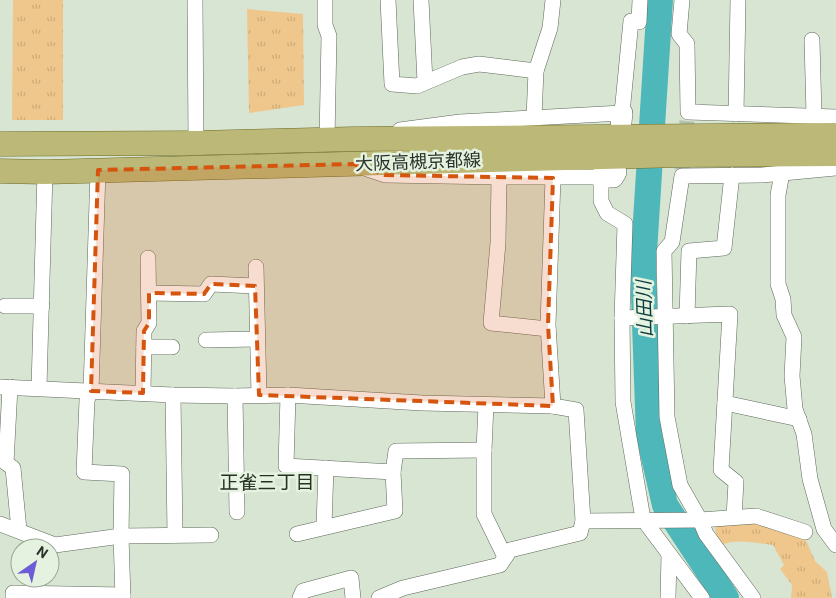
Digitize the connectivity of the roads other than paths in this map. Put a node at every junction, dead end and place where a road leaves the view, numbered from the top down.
1 (195, 0) edge
2 (325, 0) edge
3 (388, 0) edge
4 (421, 0) edge
5 (553, 0) edge
6 (640, 0) edge
7 (682, 0) edge
8 (738, 0) edge
9 (812, 40) dead end
10 (536, 70) junction
11 (425, 82) junction
12 (736, 114) junction
13 (814, 116) junction
14 (534, 117) junction
15 (836, 117) edge
16 (836, 135) edge
17 (354, 139) junction
18 (327, 140) junction
19 (196, 143) junction
20 (0, 144) edge
21 (683, 145) junction
22 (619, 147) junction
23 (836, 154) edge
24 (354, 164) junction
25 (836, 168) edge
26 (98, 170) junction
27 (0, 171) edge
28 (45, 172) junction
29 (782, 173) junction
30 (732, 176) junction
31 (499, 178) junction
32 (553, 178) junction
33 (148, 258) dead end
34 (256, 267) dead end
35 (255, 286) junction
36 (149, 293) junction
37 (5, 306) dead end
38 (42, 306) junction
39 (666, 316) junction
40 (687, 316) junction
41 (622, 318) junction
42 (548, 328) junction
43 (257, 339) junction
44 (206, 340) dead end
45 (144, 347) junction
46 (172, 347) dead end
47 (5, 387) edge
48 (39, 388) junction
49 (91, 391) junction
50 (143, 394) junction
51 (173, 395) junction
52 (259, 395) junction
53 (288, 395) junction
54 (235, 396) junction
55 (725, 403) junction
56 (486, 405) junction
57 (553, 406) junction
58 (799, 419) junction
59 (484, 450) junction
60 (326, 468) junction
61 (393, 472) junction
62 (237, 512) dead end
63 (734, 517) junction
64 (643, 519) junction
65 (700, 520) junction
66 (583, 521) junction
67 (0, 524) edge
68 (324, 526) junction
69 (19, 530) junction
70 (805, 532) dead end
71 (296, 534) dead end
72 (175, 535) junction
73 (211, 535) dead end
74 (121, 536) junction
75 (836, 545) edge
76 (669, 555) junction
77 (504, 558) junction
78 (69, 596) edge
79 (123, 596) edge
80 (13, 598) edge
81 (300, 598) edge
82 (353, 598) edge
83 (379, 598) edge
84 (668, 598) edge
85 (702, 598) edge
86 (753, 598) edge

1 - 19 street
2 - 18 street
3 - 11 street
4 - 11 street
5 - 10 street
6 - 22 street
7 - 21 street
8 - 12 street
9 - 13 street
10 - 11 street
10 - 14 street
12 - 13 street
12 - 21 street
13 - 15 street
14 - 17 street
14 - 22 street
16 - 21 main road, 大阪高槻京都線
17 - 18 main road, 大阪高槻京都線
17 - 22 main road, 大阪高槻京都線
18 - 19 main road, 大阪高槻京都線
19 - 20 main road, 大阪高槻京都線
21 - 22 main road, 大阪高槻京都線
21 - 23 main road, 大阪高槻京都線
21 - 30 street
21 - 39 street
22 - 24 main road, 大阪高槻京都線
22 - 32 street
22 - 41 street
24 - 26 main road, 大阪高槻京都線
24 - 31 street
25 - 29 street
26 - 28 main road, 大阪高槻京都線
26 - 49 street
27 - 28 main road, 大阪高槻京都線
28 - 38 street
29 - 30 street
29 - 58 street
30 - 40 street
31 - 32 street
31 - 42 street
32 - 42 street
33 - 36 street
34 - 35 street
35 - 36 street
35 - 43 street
36 - 45 street
37 - 38 street
38 - 48 street
39 - 40 street
39 - 41 street
39 - 65 street
40 - 55 street
41 - 64 street
42 - 57 street
43 - 44 street
43 - 52 street
45 - 46 street
45 - 50 street
47 - 48 street
47 - 69 street
48 - 49 street
49 - 50 street
49 - 74 street
50 - 51 street
51 - 54 street
51 - 72 street
52 - 53 street
52 - 54 street
53 - 56 street
53 - 60 street
54 - 62 street
55 - 58 street
55 - 63 street
56 - 57 street
56 - 59 street
57 - 66 street
58 - 75 street
59 - 61 street
59 - 77 street
60 - 61 street
60 - 68 street
61 - 68 street
63 - 65 street
63 - 70 street
64 - 65 street
64 - 66 street
64 - 76 street
65 - 86 street
66 - 77 street
67 - 69 street
68 - 71 street
69 - 74 street
72 - 73 street
72 - 74 street
74 - 79 street
76 - 84 street
76 - 85 street
77 - 83 street
78 - 79 street
78 - 80 street
81 - 82 street

